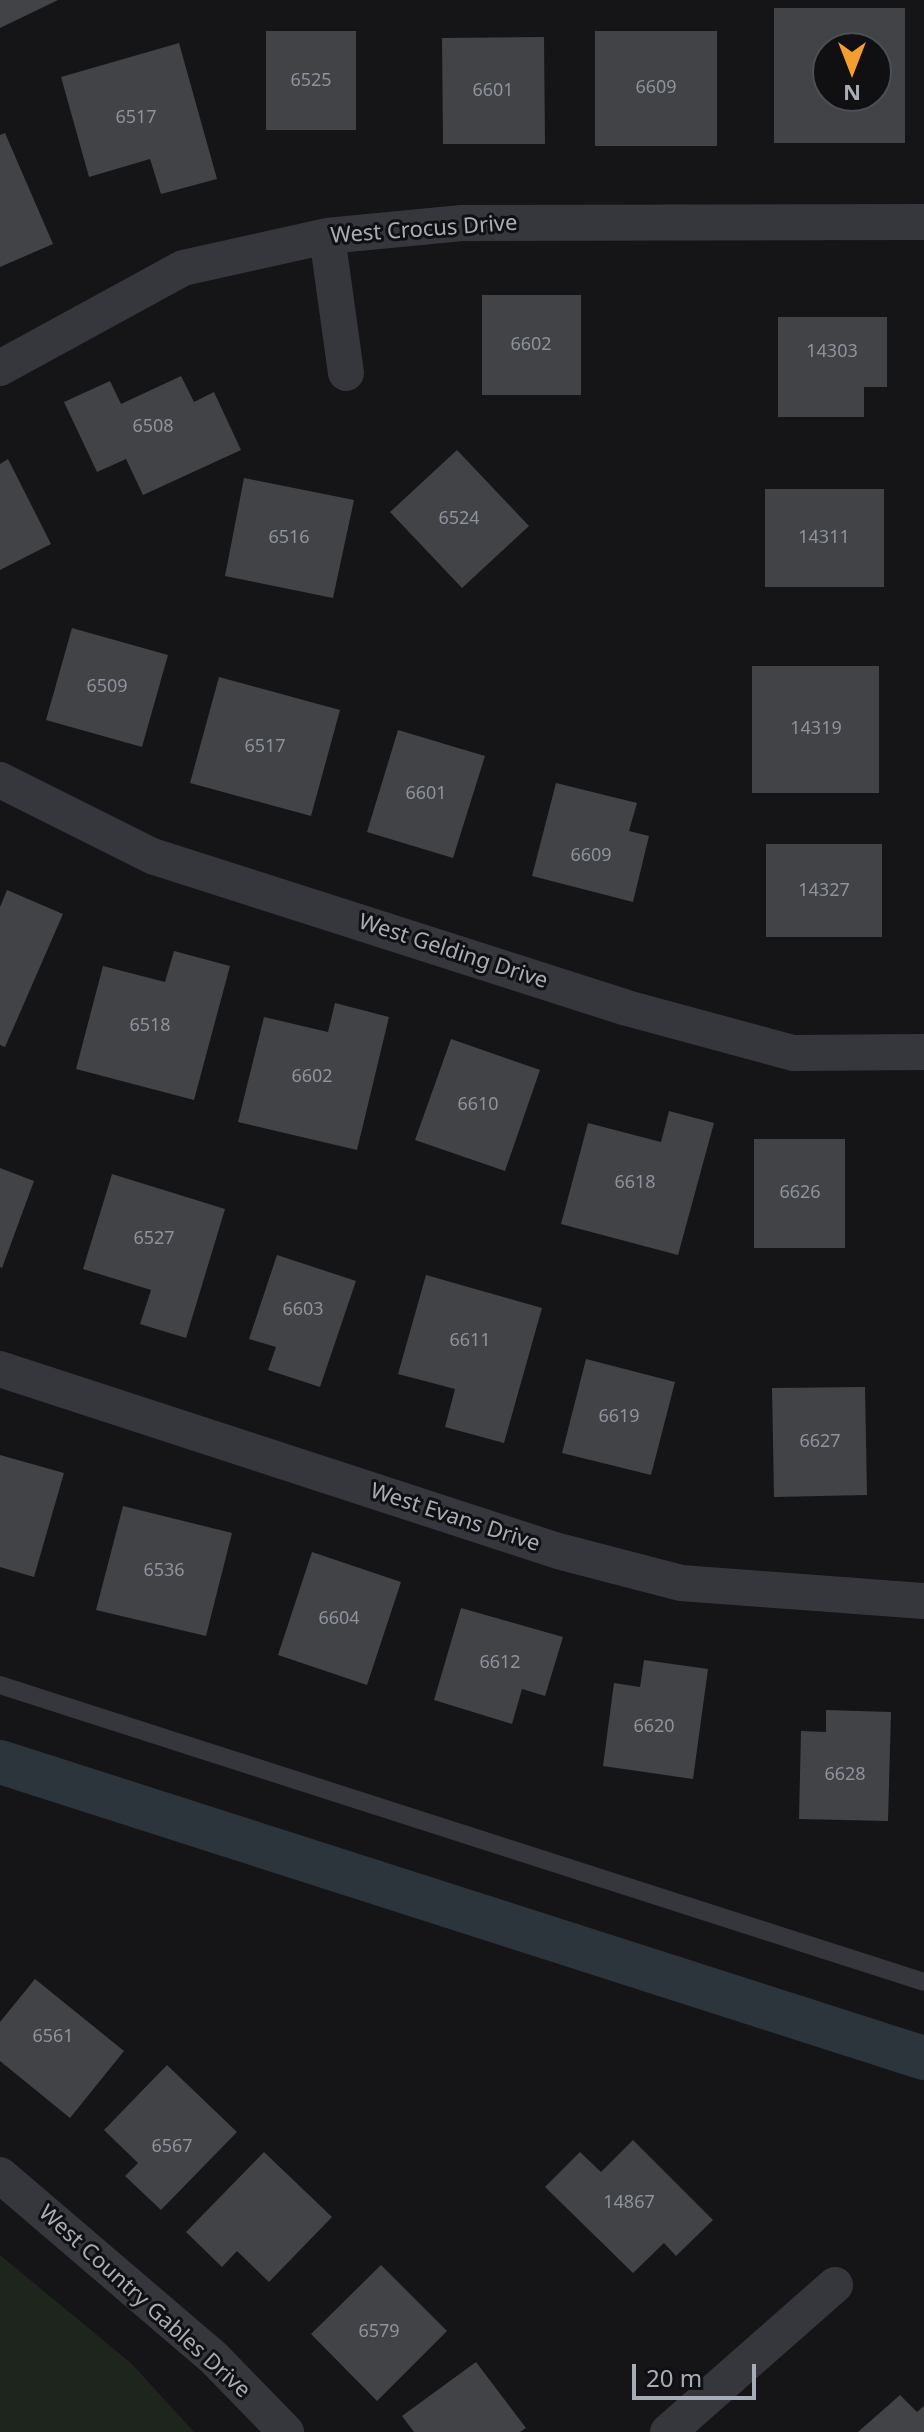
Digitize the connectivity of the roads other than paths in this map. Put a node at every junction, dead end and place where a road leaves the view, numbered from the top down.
1 (924, 222) edge
2 (327, 236) junction
3 (0, 368) edge
4 (346, 373) dead end
5 (0, 780) edge
6 (924, 1052) edge
7 (0, 1369) edge
8 (924, 1601) edge
9 (0, 1685) edge
10 (924, 1982) edge
11 (0, 2175) edge
12 (835, 2285) dead end
13 (286, 2432) edge
14 (668, 2432) edge

1 - 2 street, West Crocus Drive
2 - 3 street, West Crocus Drive
2 - 4 street
5 - 6 street, West Gelding Drive
7 - 8 street, West Evans Drive
9 - 10 lane
11 - 13 street, West Country Gables Drive
12 - 14 street

